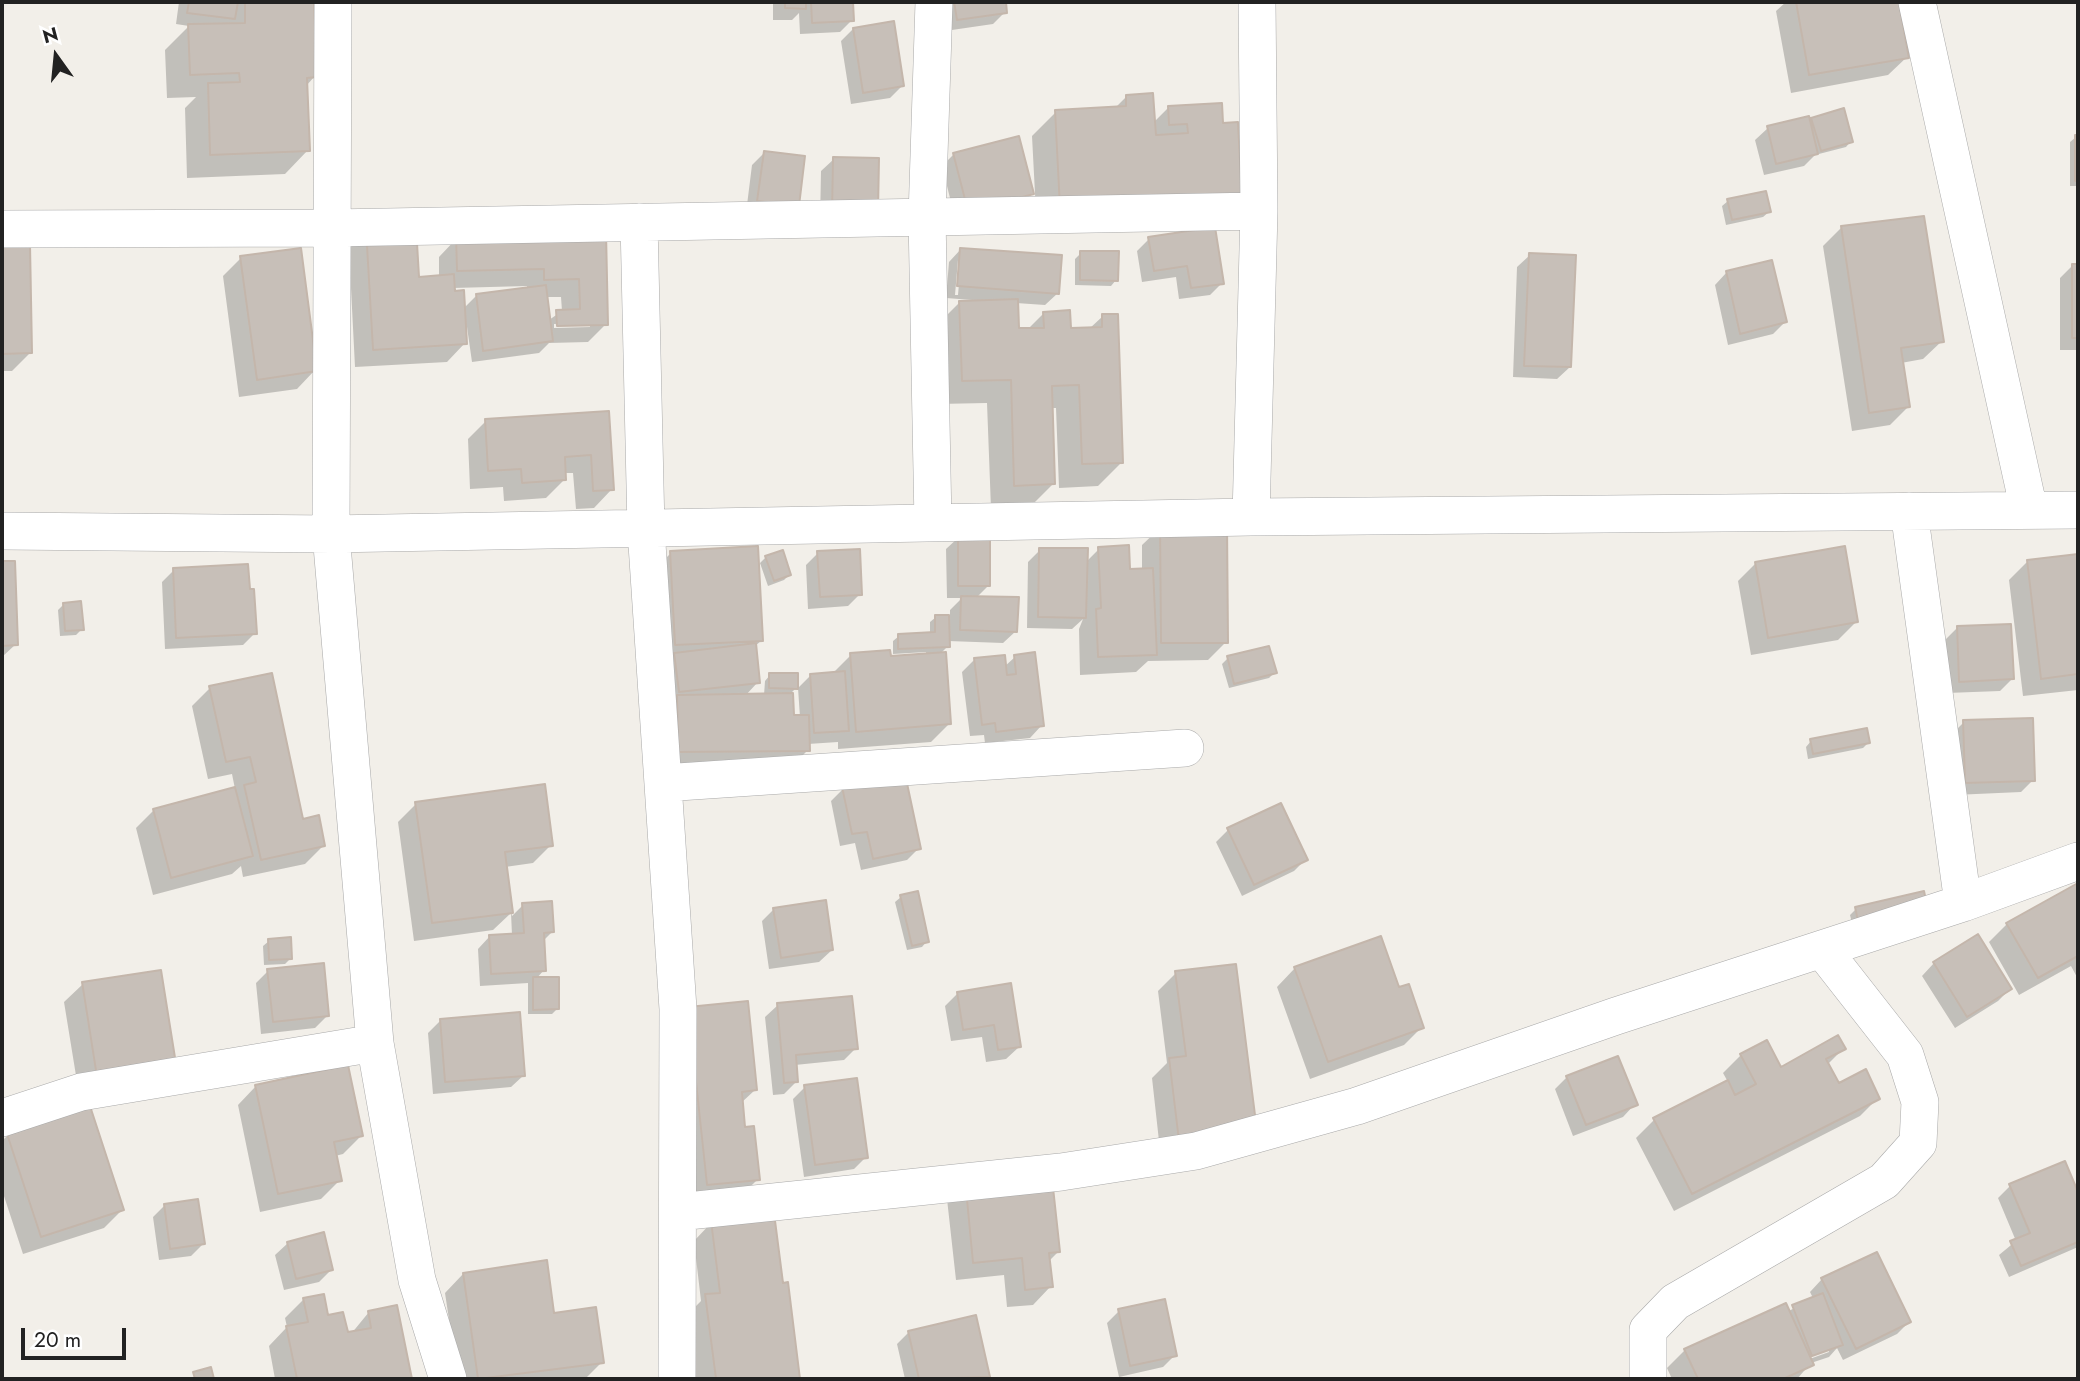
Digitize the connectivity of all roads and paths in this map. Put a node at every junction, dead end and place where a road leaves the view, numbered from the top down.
1 (333, 2) edge
2 (934, 2) edge
3 (1257, 2) edge
4 (1917, 2) edge
5 (1259, 211) junction
6 (927, 217) junction
7 (639, 222) junction
8 (332, 228) junction
9 (2, 229) edge
10 (2029, 510) junction
11 (2078, 510) edge
12 (1909, 511) junction
13 (1251, 517) junction
14 (933, 523) junction
15 (646, 529) junction
16 (2, 531) edge
17 (331, 534) junction
18 (1185, 748) dead end
19 (663, 783) junction
20 (2078, 861) edge
21 (1963, 902) junction
22 (1822, 949) junction
23 (375, 1043) junction
24 (2, 1118) edge
25 (678, 1212) junction
26 (448, 1379) edge
27 (677, 1379) edge
28 (1648, 1379) edge

1 - 8 street
2 - 6 street
3 - 5 street
4 - 10 street
5 - 6 street
5 - 13 street
6 - 7 street
6 - 14 street
7 - 8 street
7 - 15 street
8 - 9 street
8 - 17 street
10 - 11 street
10 - 12 street
12 - 13 street
12 - 21 street
13 - 14 street
14 - 15 street
15 - 17 street
15 - 19 street
16 - 17 street
17 - 23 street
18 - 19 street
19 - 25 street
20 - 21 street
21 - 22 street
22 - 25 street
22 - 28 street
23 - 24 street
23 - 26 street
25 - 27 street

